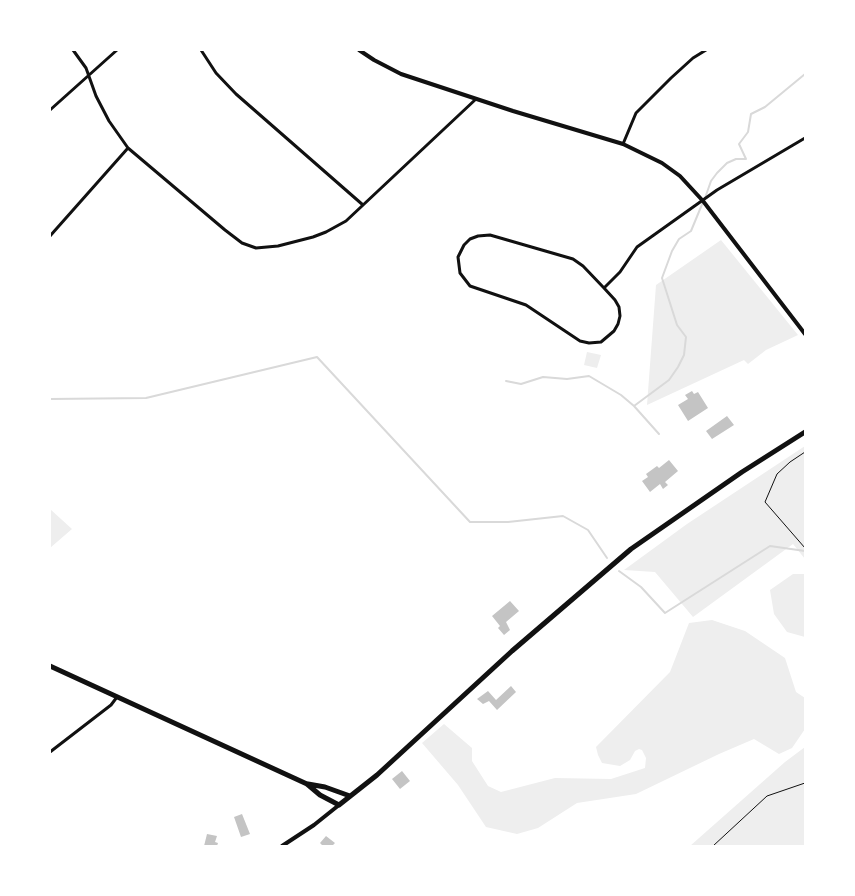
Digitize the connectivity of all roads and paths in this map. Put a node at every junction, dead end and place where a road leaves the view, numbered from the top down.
1 (73, 50) edge
2 (116, 50) edge
3 (201, 50) edge
4 (359, 50) edge
5 (706, 50) edge
6 (89, 75) junction
7 (476, 99) junction
8 (50, 110) edge
9 (805, 138) edge
10 (623, 144) junction
11 (128, 148) junction
12 (703, 200) junction
13 (364, 206) junction
14 (50, 236) edge
15 (604, 288) junction
16 (805, 334) edge
17 (805, 432) edge
18 (805, 452) edge
19 (805, 547) edge
20 (50, 666) edge
21 (117, 697) junction
22 (50, 752) edge
23 (805, 783) edge
24 (307, 784) junction
25 (350, 796) junction
26 (339, 805) junction
27 (282, 846) edge
28 (714, 846) edge

1 - 6 street
2 - 6 street
3 - 13 street
4 - 7 street
5 - 10 street
6 - 8 street
6 - 11 street
7 - 10 street
7 - 13 street
9 - 12 street
10 - 12 street
11 - 13 street
11 - 14 street
12 - 15 street
12 - 16 street
15 - 15 street
17 - 25 main road
18 - 19 path
20 - 21 main road
21 - 22 street
21 - 24 main road
23 - 28 path
24 - 25 main road
24 - 26 main road
25 - 26 main road
26 - 27 street

